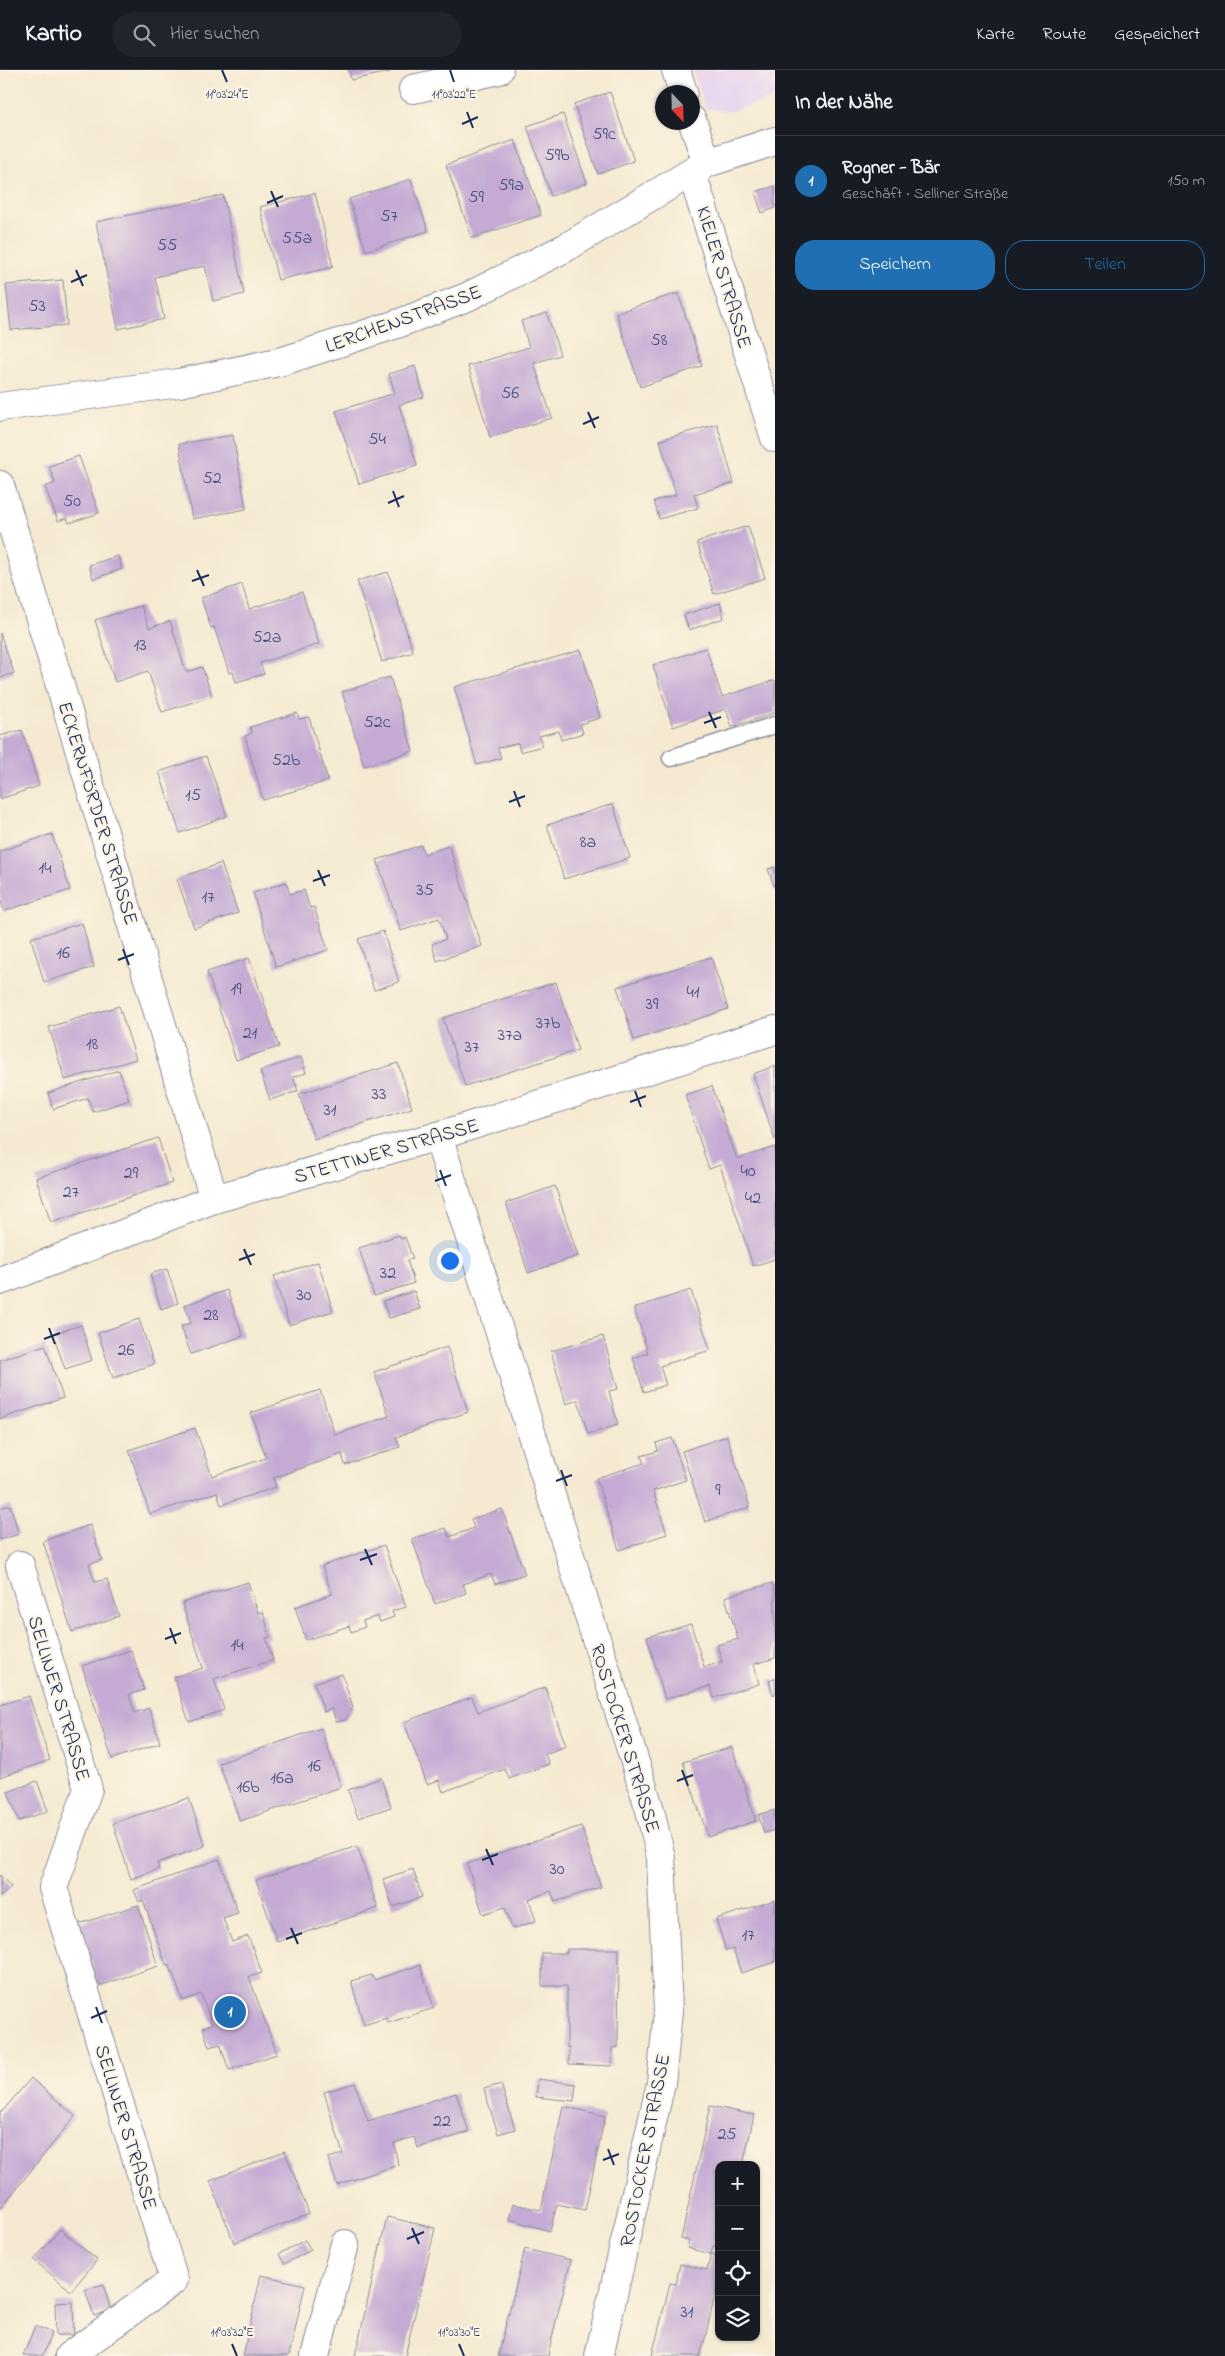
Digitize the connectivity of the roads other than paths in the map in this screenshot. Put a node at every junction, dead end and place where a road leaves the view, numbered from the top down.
1 (499, 70) edge
2 (676, 70) edge
3 (681, 85) edge
4 (413, 89) dead end
5 (693, 130) edge
6 (775, 141) edge
7 (699, 168) junction
8 (0, 407) edge
9 (775, 438) edge
10 (0, 485) edge
11 (775, 724) edge
12 (671, 758) dead end
13 (775, 1030) edge
14 (438, 1136) junction
15 (214, 1199) junction
16 (0, 1281) edge
17 (20, 1565) dead end
18 (345, 2244) dead end
19 (69, 2356) edge
20 (315, 2356) edge
21 (599, 2356) edge

1 - 4 street
2 - 3 street
5 - 7 street, KIELER STRASSE
6 - 7 street, LERCHENSTRASSE
7 - 8 street, LERCHENSTRASSE
7 - 9 street, KIELER STRASSE
10 - 15 street, ECKERNFÖRDER STRASSE
11 - 12 lane
13 - 14 street, STETTINER STRASSE
14 - 15 street, STETTINER STRASSE
14 - 21 street, ROSTOCKER STRASSE
15 - 16 street, STETTINER STRASSE
17 - 19 street, SELLINER STRASSE
18 - 20 street

